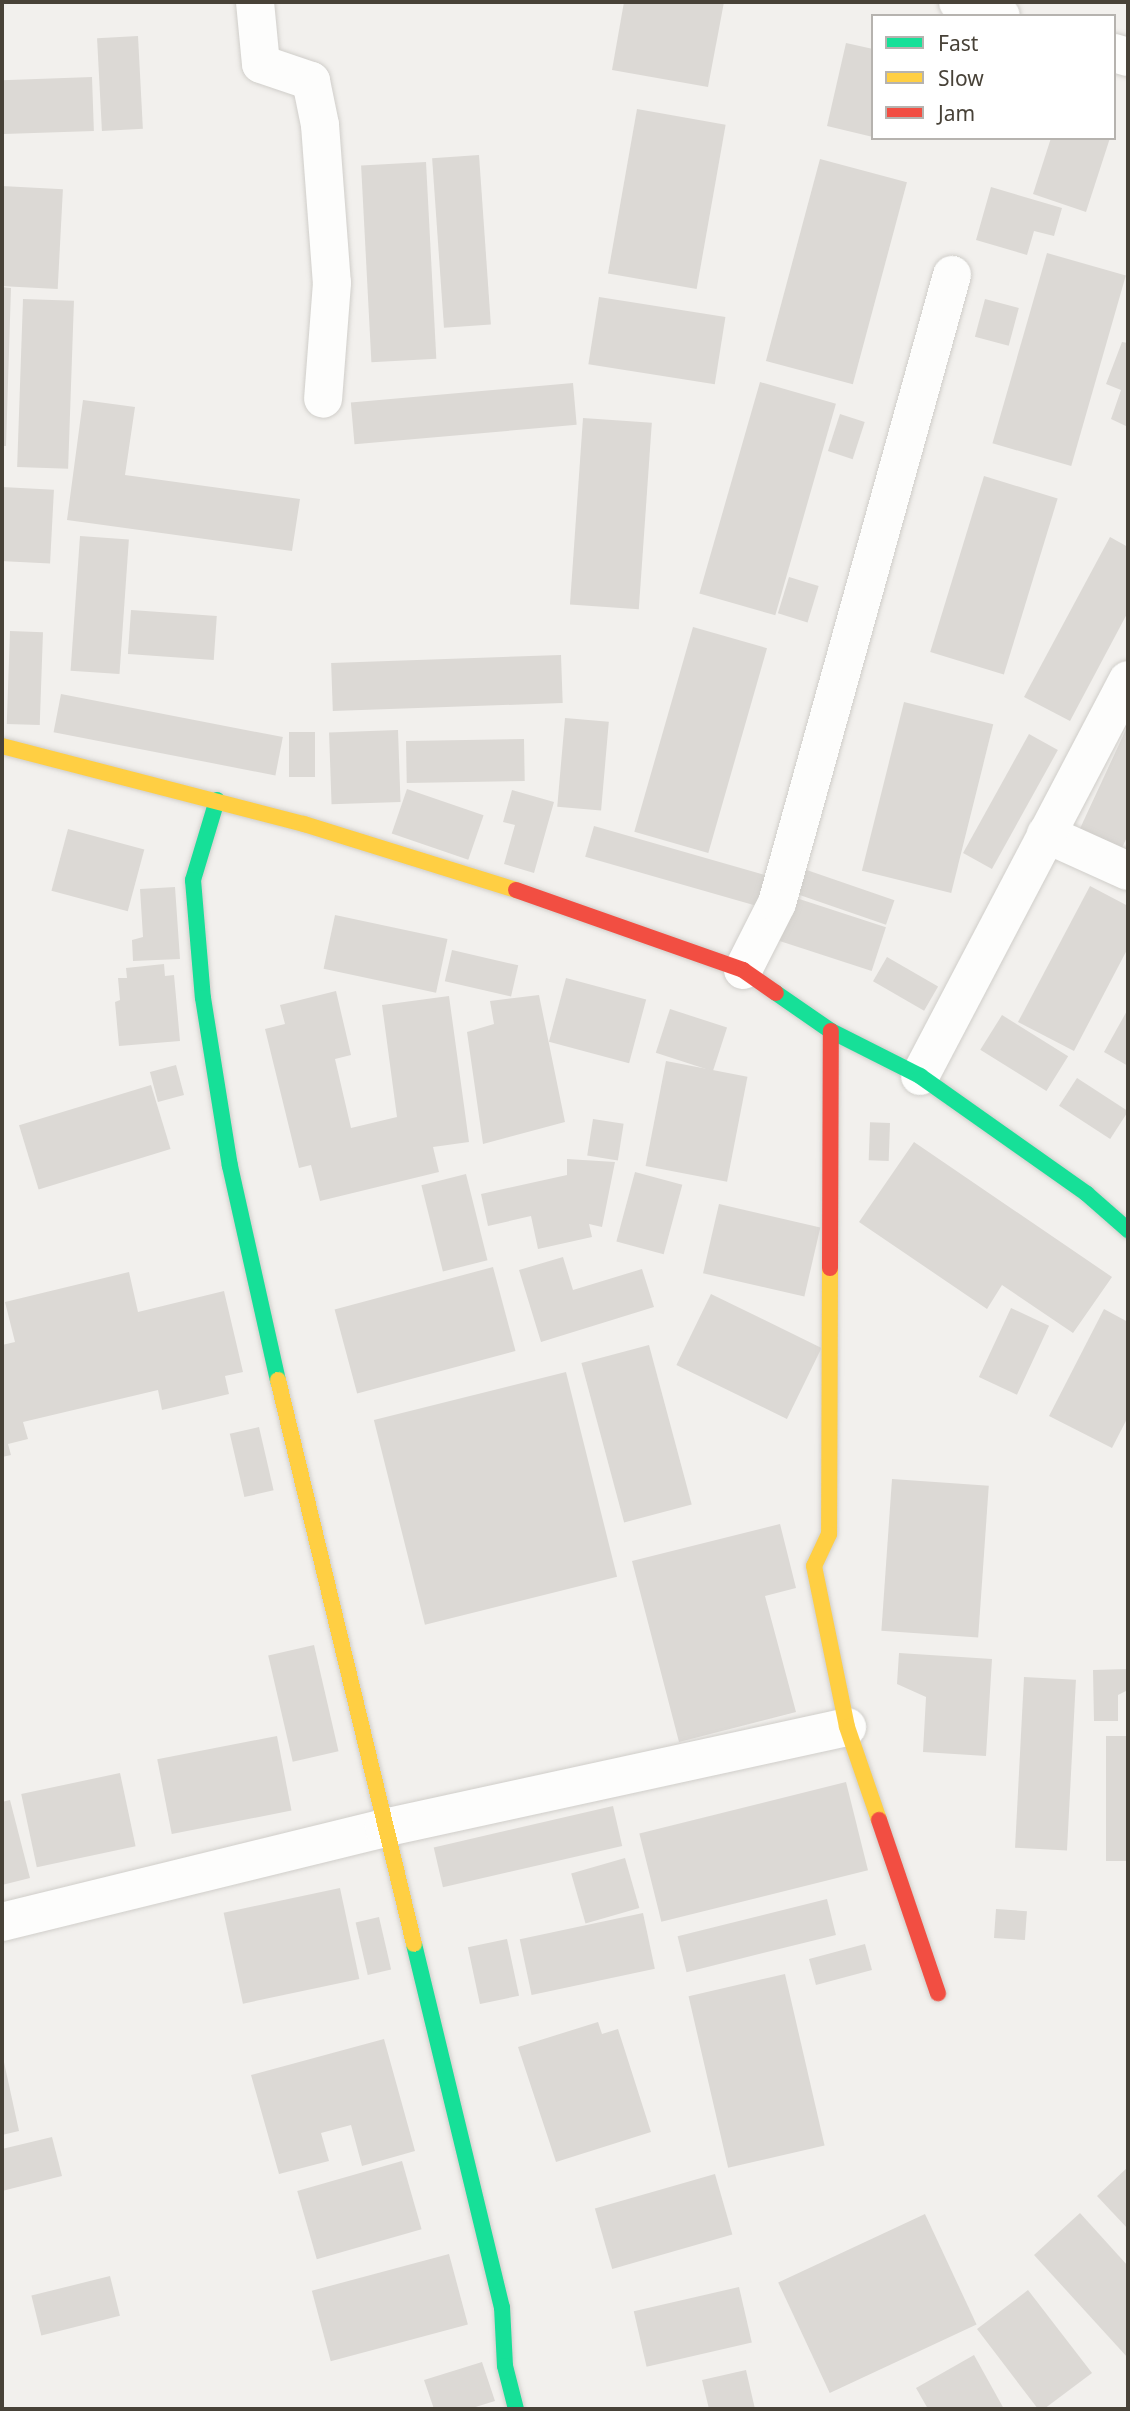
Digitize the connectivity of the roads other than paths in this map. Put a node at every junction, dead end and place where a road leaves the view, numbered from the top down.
1 (255, 2) edge
2 (958, 2) edge
3 (995, 14) edge
4 (952, 275) dead end
5 (323, 399) dead end
6 (1128, 680) edge
7 (2, 746) edge
8 (217, 800) junction
9 (1046, 834) junction
10 (1128, 871) edge
11 (743, 970) junction
12 (831, 1031) junction
13 (920, 1076) junction
14 (1128, 1230) edge
15 (847, 1727) junction
16 (384, 1828) junction
17 (2, 1922) edge
18 (938, 1993) dead end
19 (516, 2409) edge

1 - 5 street
2 - 3 street
4 - 11 street
6 - 9 street
7 - 8 street
8 - 11 street
8 - 16 street
9 - 10 street
9 - 13 street
11 - 12 street
12 - 13 street
12 - 15 street
13 - 14 street
15 - 16 street
15 - 18 street
16 - 17 street
16 - 19 street

